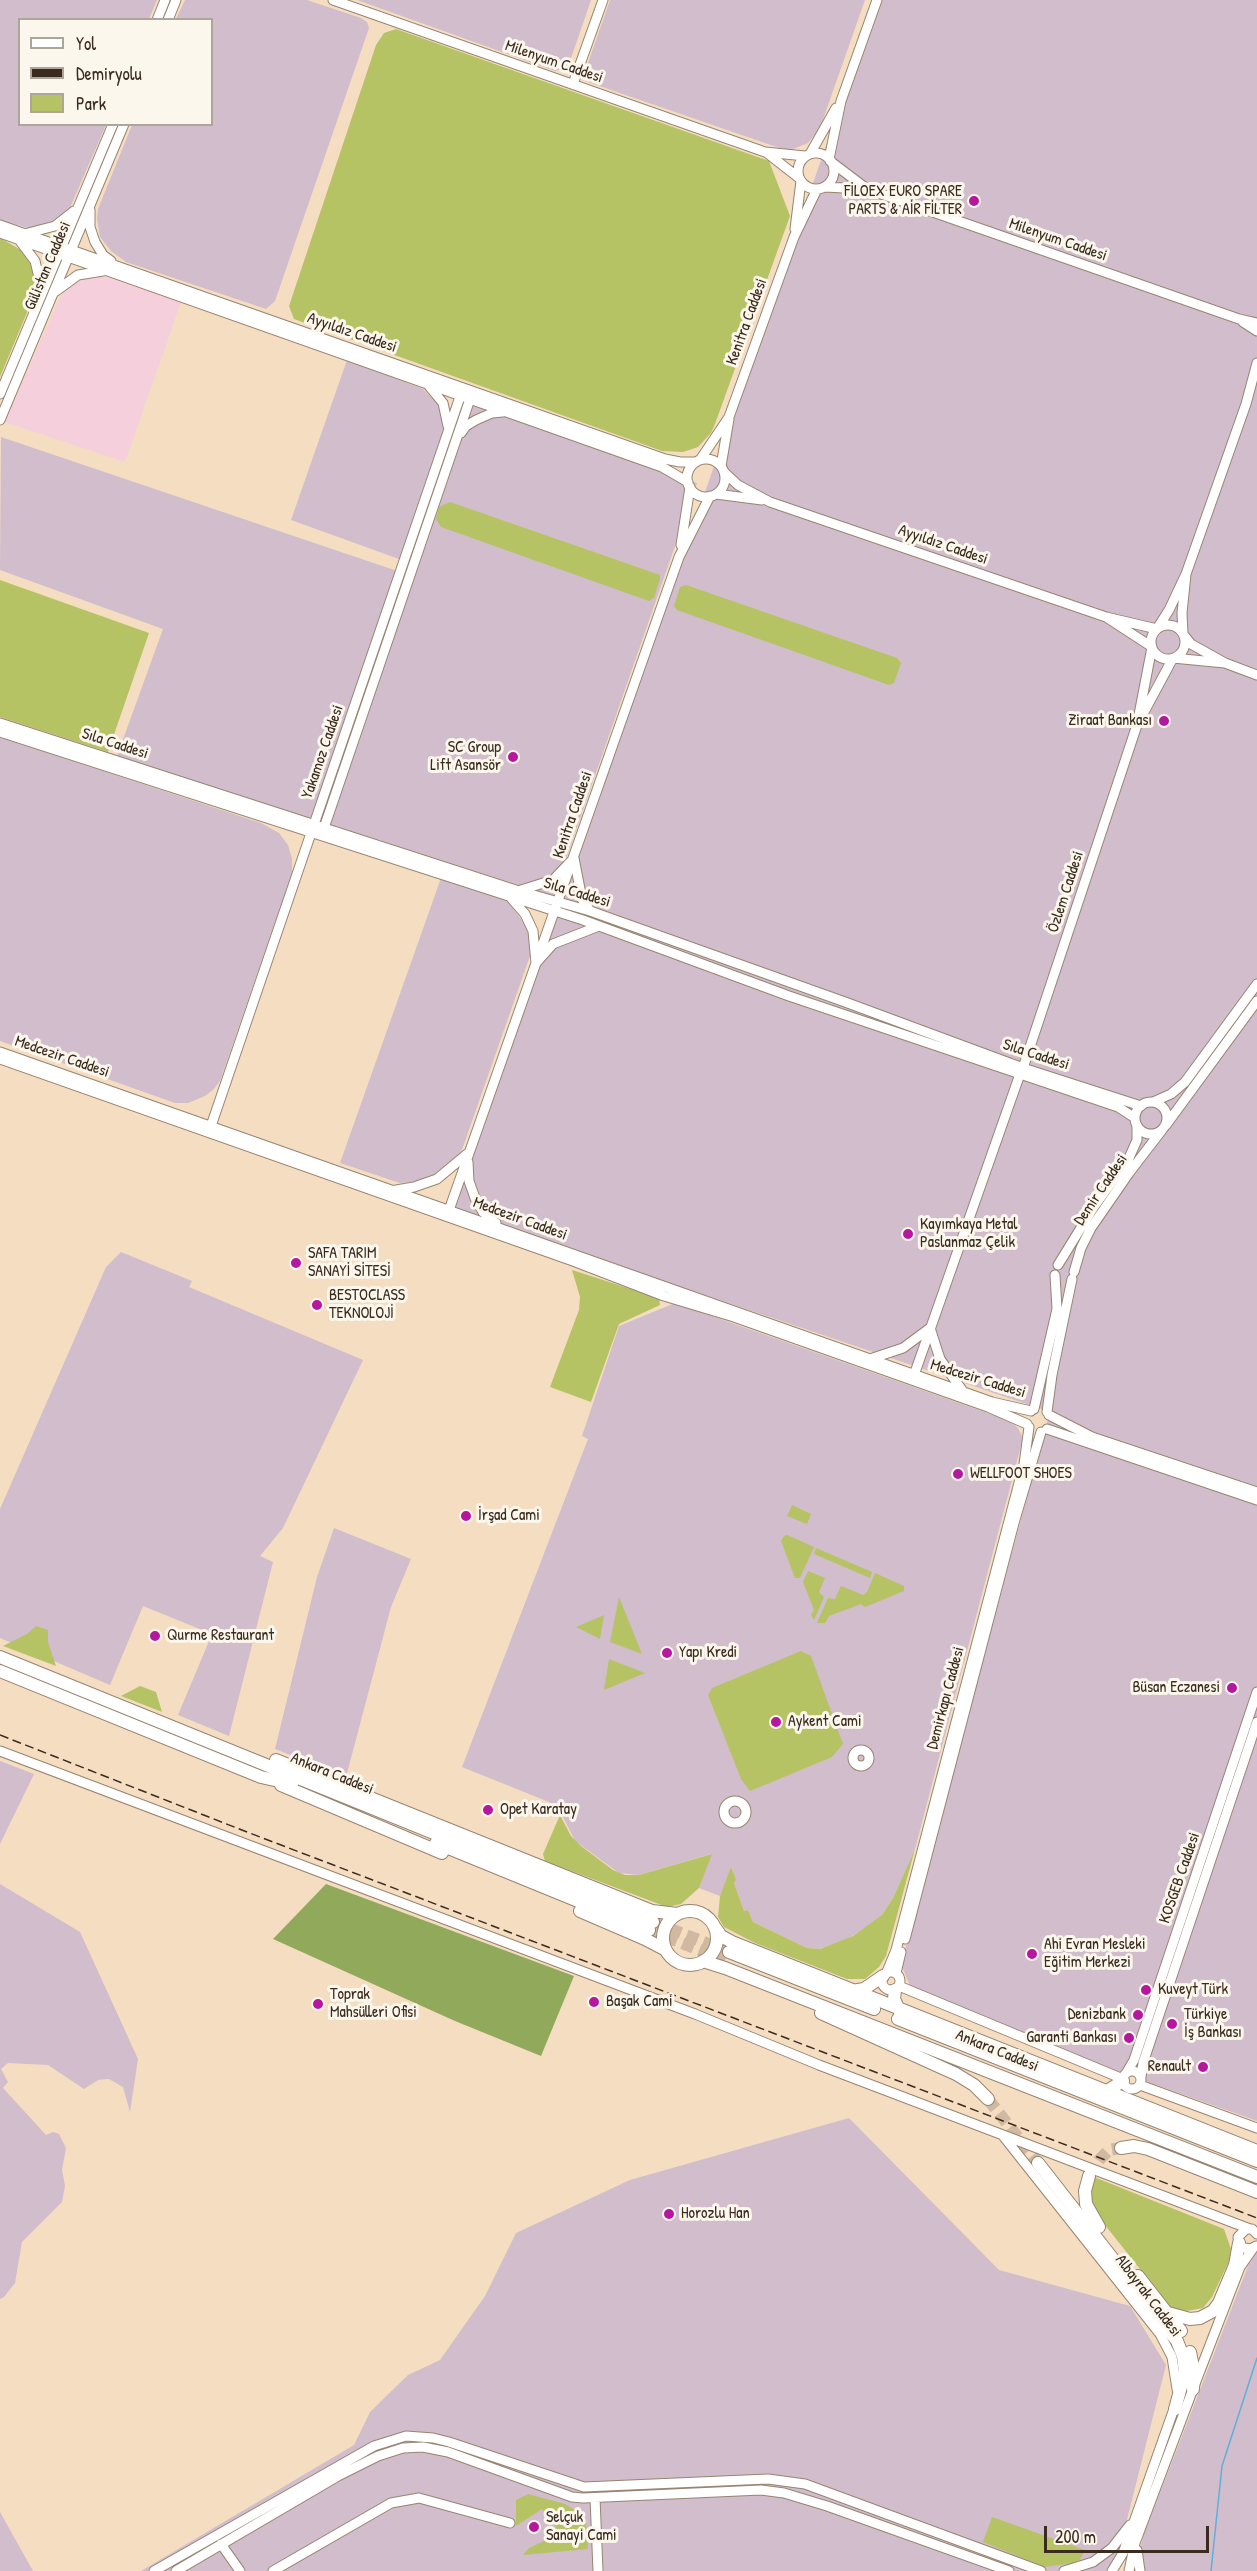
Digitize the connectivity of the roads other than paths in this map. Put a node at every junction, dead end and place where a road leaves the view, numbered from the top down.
1 (165, 0) edge
2 (176, 0) edge
3 (333, 0) edge
4 (603, 0) edge
5 (877, 0) edge
6 (158, 18) edge
7 (169, 18) edge
8 (573, 84) junction
9 (841, 100) junction
10 (111, 126) edge
11 (123, 126) edge
12 (765, 152) junction
13 (807, 155) junction
14 (830, 160) junction
15 (800, 180) junction
16 (821, 188) junction
17 (867, 189) junction
18 (91, 201) junction
19 (78, 208) junction
20 (0, 225) edge
21 (0, 233) edge
22 (20, 236) junction
23 (794, 237) junction
24 (58, 250) junction
25 (69, 254) junction
26 (121, 268) junction
27 (107, 272) junction
28 (47, 295) junction
29 (1239, 319) junction
30 (1257, 323) edge
31 (1257, 331) edge
32 (1257, 363) edge
33 (428, 384) junction
34 (1257, 387) edge
35 (0, 394) edge
36 (466, 394) junction
37 (1246, 404) junction
38 (505, 412) junction
39 (729, 417) junction
40 (0, 420) edge
41 (451, 439) junction
42 (698, 461) junction
43 (722, 469) junction
44 (689, 485) junction
45 (713, 495) junction
46 (770, 502) junction
47 (679, 557) junction
48 (1186, 574) junction
49 (1106, 617) junction
50 (1157, 629) junction
51 (1183, 634) junction
52 (1152, 647) junction
53 (1173, 658) junction
54 (1225, 663) junction
55 (1257, 675) edge
56 (0, 723) edge
57 (1137, 725) junction
58 (0, 732) edge
59 (312, 829) junction
60 (322, 832) junction
61 (574, 858) junction
62 (512, 893) junction
63 (556, 906) junction
64 (590, 911) junction
65 (599, 926) junction
66 (536, 963) junction
67 (1257, 984) edge
68 (1257, 1002) edge
69 (0, 1052) edge
70 (0, 1059) edge
71 (1021, 1071) junction
72 (1153, 1102) junction
73 (1141, 1106) junction
74 (1136, 1122) junction
75 (211, 1126) junction
76 (1164, 1128) junction
77 (470, 1149) junction
78 (393, 1190) junction
79 (447, 1214) junction
80 (503, 1228) junction
81 (1058, 1265) junction
82 (1055, 1275) junction
83 (1073, 1275) junction
84 (930, 1328) junction
85 (871, 1359) junction
86 (913, 1378) junction
87 (963, 1392) junction
88 (1033, 1410) junction
89 (1048, 1414) junction
90 (1028, 1426) junction
91 (1044, 1431) junction
92 (1257, 1492) edge
93 (1257, 1500) edge
94 (0, 1658) edge
95 (0, 1671) edge
96 (1257, 1692) edge
97 (1257, 1722) edge
98 (0, 1751) edge
99 (258, 1761) junction
100 (261, 1777) junction
101 (677, 1914) junction
102 (714, 1926) junction
103 (666, 1950) junction
104 (703, 1961) junction
105 (888, 1974) junction
106 (897, 1988) junction
107 (781, 1990) junction
108 (852, 1991) junction
109 (899, 2010) junction
110 (967, 2036) junction
111 (1037, 2074) junction
112 (1124, 2077) junction
113 (1139, 2083) junction
114 (1107, 2091) junction
115 (988, 2099) tunnel mouth
116 (1142, 2104) junction
117 (1257, 2128) edge
118 (1000, 2133) junction
119 (1121, 2148) tunnel mouth
120 (1042, 2150) junction
121 (1257, 2151) edge
122 (1257, 2161) edge
123 (1033, 2164) junction
124 (1257, 2173) edge
125 (1089, 2176) tunnel mouth
126 (1257, 2177) edge
127 (1257, 2192) edge
128 (1221, 2217) junction
129 (1254, 2231) edge
130 (1238, 2241) junction
131 (1256, 2246) edge
132 (1168, 2313) junction
133 (1193, 2389) junction
134 (1175, 2409) joint
135 (595, 2498) junction
136 (1135, 2518) junction
137 (510, 2523) dead end
138 (1136, 2541) junction
139 (221, 2544) junction
140 (154, 2571) edge
141 (176, 2571) edge
142 (240, 2571) edge
143 (273, 2571) edge
144 (598, 2571) edge
145 (1009, 2571) edge
146 (1041, 2571) edge
147 (1064, 2571) edge
148 (1112, 2571) edge
149 (1129, 2571) edge
150 (1140, 2571) edge

1 - 6 street
2 - 7 street
3 - 8 street, Milenyum Caddesi
4 - 8 street
5 - 9 street
8 - 12 street, Milenyum Caddesi
9 - 13 street
9 - 14 street
10 - 19 street, Gülistan Caddesi
11 - 18 street, Gülistan Caddesi
12 - 13 street
12 - 15 street
13 - 14 street
13 - 15 street
14 - 16 street
14 - 17 street
15 - 16 street
15 - 23 street
16 - 17 street
16 - 23 street
17 - 29 street, Milenyum Caddesi
18 - 25 street, Gülistan Caddesi
18 - 26 street
19 - 22 street
19 - 24 street, Gülistan Caddesi
20 - 22 street, Ayyıldız Caddesi
21 - 22 street, Ayyıldız Caddesi
22 - 24 street, Ayyıldız Caddesi
22 - 28 street
23 - 39 street, Kenitra Caddesi
24 - 25 street, Ayyıldız Caddesi
24 - 28 street, Gülistan Caddesi
25 - 26 street, Ayyıldız Caddesi
25 - 27 street, Ayyıldız Caddesi
25 - 28 street, Gülistan Caddesi
26 - 36 street, Ayyıldız Caddesi
27 - 28 street
27 - 33 street, Ayyıldız Caddesi
28 - 35 street, Gülistan Caddesi
28 - 40 street, Gülistan Caddesi
29 - 30 street
29 - 31 street
32 - 37 street
33 - 36 street, Ayyıldız Caddesi
33 - 41 street
34 - 37 street
36 - 38 street, Ayyıldız Caddesi
36 - 41 street, Yakamoz Caddesi
36 - 42 street, Ayyıldız Caddesi
37 - 48 street
38 - 41 street
38 - 44 street, Ayyıldız Caddesi
39 - 42 street
39 - 43 street
41 - 59 street, Yakamoz Caddesi
41 - 60 street, Yakamoz Caddesi
42 - 43 street
42 - 44 street
43 - 45 street
43 - 46 street, Ayyıldız Caddesi
44 - 45 street
44 - 47 street
45 - 46 street, Ayyıldız Caddesi
45 - 47 street
46 - 49 street, Ayyıldız Caddesi
47 - 61 street, Kenitra Caddesi
48 - 50 street
48 - 51 street
49 - 50 street, Ayyıldız Caddesi
49 - 52 street, Ayyıldız Caddesi
50 - 51 street
50 - 52 street
51 - 53 street
51 - 54 street
52 - 53 street
52 - 57 street, Özlem Caddesi
53 - 54 street
53 - 57 street, Özlem Caddesi
54 - 55 street
56 - 59 street, Sıla Caddesi
57 - 71 street, Özlem Caddesi
58 - 59 street
59 - 60 street, Sıla Caddesi
59 - 75 street, Yakamoz Caddesi
60 - 62 street, Sıla Caddesi
61 - 62 street
61 - 63 street, Kenitra Caddesi
61 - 64 street
62 - 63 street, Sıla Caddesi
62 - 66 street
63 - 64 street, Sıla Caddesi
63 - 65 street
63 - 66 street, Kenitra Caddesi
64 - 71 street, Sıla Caddesi
65 - 66 street
65 - 71 street
66 - 77 street, Kenitra Caddesi
67 - 72 street
68 - 76 street, Demir Caddesi
69 - 75 street, Medcezir Caddesi
70 - 79 street, Medcezir Caddesi
71 - 73 street, Sıla Caddesi
71 - 74 street
71 - 84 street, Özlem Caddesi
72 - 73 street
72 - 76 street
73 - 74 street
74 - 76 street
74 - 81 street, Demir Caddesi
75 - 78 street, Medcezir Caddesi
76 - 83 street, Demir Caddesi
77 - 78 street
77 - 79 street, Kenitra Caddesi
77 - 80 street
78 - 79 street, Medcezir Caddesi
79 - 80 street, Medcezir Caddesi
79 - 86 street, Medcezir Caddesi
80 - 85 street, Medcezir Caddesi
81 - 82 street, Demir Caddesi
81 - 83 street
82 - 83 street
82 - 88 street
83 - 89 street
84 - 85 street
84 - 86 street, Özlem Caddesi
84 - 87 street
85 - 86 street, Medcezir Caddesi
86 - 87 street, Medcezir Caddesi
86 - 90 street, Medcezir Caddesi
87 - 88 street, Medcezir Caddesi
88 - 89 street
88 - 90 street
89 - 91 street
89 - 92 street
90 - 91 street
90 - 105 street, Demirkapı Caddesi
91 - 93 street
91 - 105 street, Demirkapı Caddesi
94 - 99 highway, Ankara Caddesi
95 - 100 highway, Ankara Caddesi
96 - 112 street, KOSGEB Caddesi
97 - 113 street, KOSGEB Caddesi
98 - 118 street
99 - 100 highway, Ankara Caddesi
99 - 101 highway
100 - 103 highway
101 - 102 highway
101 - 103 highway
102 - 104 highway
102 - 108 highway
103 - 104 highway
104 - 107 highway
105 - 106 street
105 - 106 street
105 - 108 highway
106 - 109 highway
106 - 112 street
107 - 115 highway
107 - 126 highway
108 - 109 highway
109 - 110 highway
110 - 111 highway
110 - 114 highway
111 - 122 highway, Ankara Caddesi
111 - 124 highway, Ankara Caddesi
112 - 113 street
112 - 113 street
112 - 114 highway
113 - 116 highway
113 - 117 street
114 - 116 highway
116 - 121 highway
118 - 120 street
118 - 123 street
119 - 127 highway
120 - 123 street
120 - 128 street
123 - 134 highway
125 - 132 highway
128 - 129 street
128 - 130 street
129 - 130 street
130 - 131 street
130 - 132 highway
131 - 133 street
132 - 133 highway
133 - 138 street
134 - 136 street
135 - 139 street
135 - 144 street
135 - 145 street
136 - 147 street
136 - 148 street
137 - 143 street
138 - 149 street
138 - 150 street
139 - 141 street
139 - 142 street
140 - 146 street

